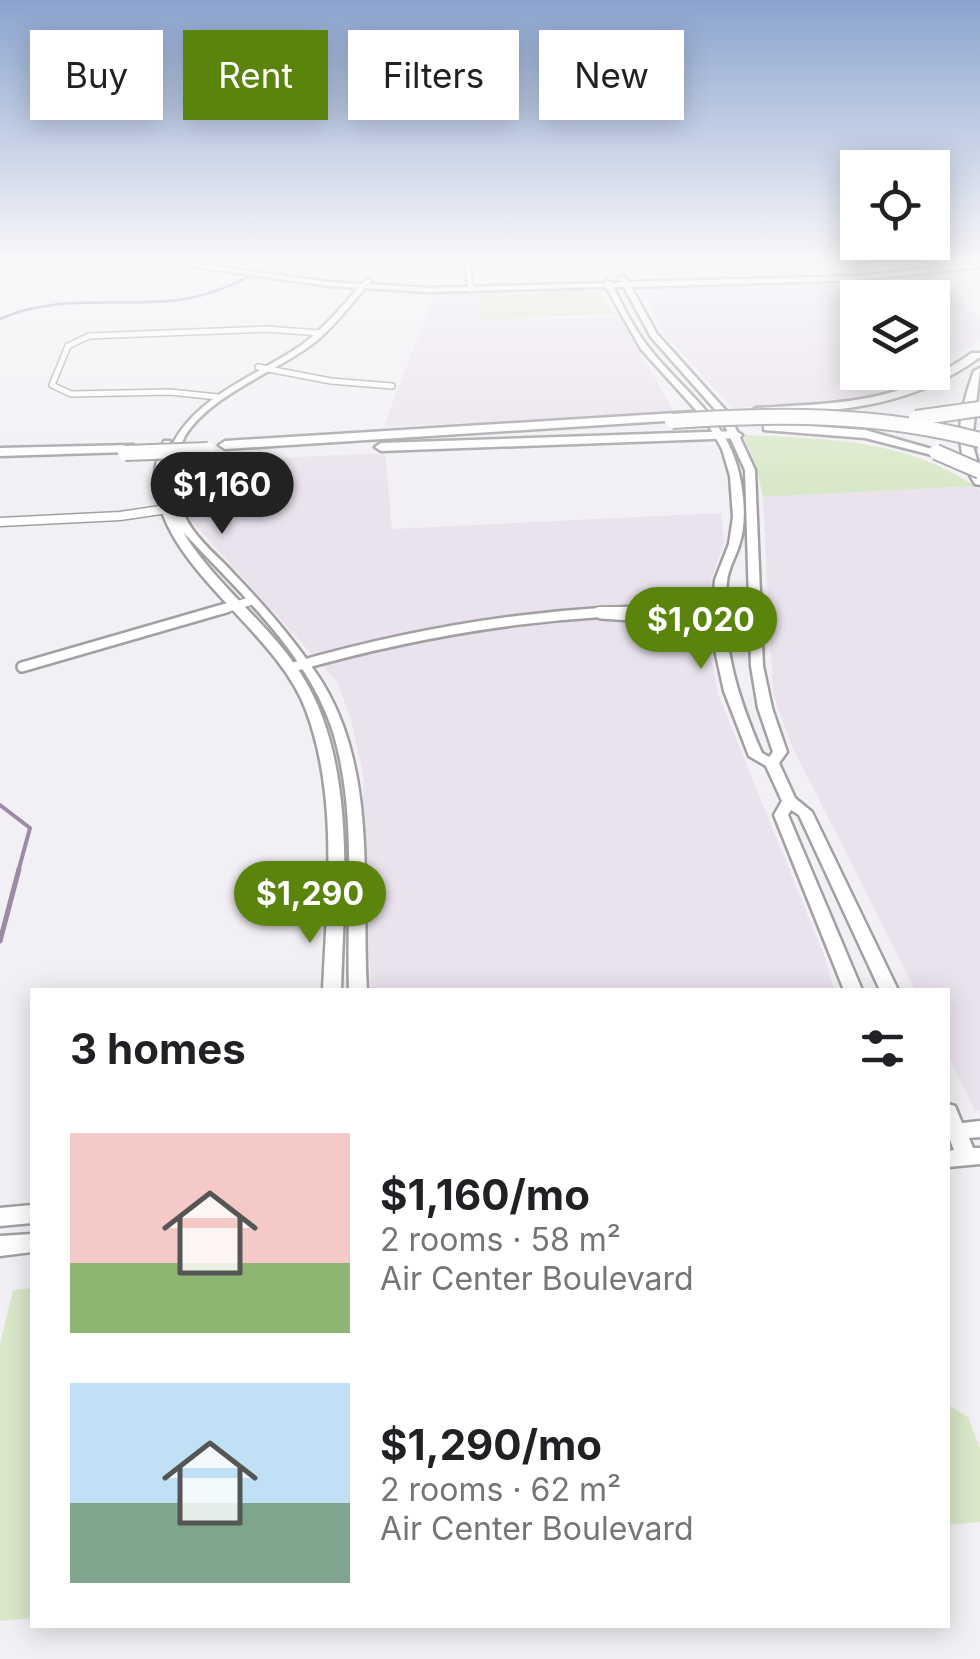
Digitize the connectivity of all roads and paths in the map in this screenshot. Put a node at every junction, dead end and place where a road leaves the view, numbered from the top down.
1 (112, 334) edge
2 (314, 334) edge
3 (635, 334) edge
4 (650, 334) edge
5 (978, 353) edge
6 (682, 366) junction
7 (262, 368) junction
8 (660, 368) junction
9 (980, 370) edge
10 (392, 386) dead end
11 (214, 396) junction
12 (980, 409) edge
13 (717, 414) junction
14 (674, 425) junction
15 (767, 425) junction
16 (730, 435) junction
17 (980, 440) edge
18 (227, 447) junction
19 (0, 455) edge
20 (734, 470) junction
21 (750, 470) junction
22 (980, 471) edge
23 (980, 481) edge
24 (169, 509) junction
25 (0, 522) edge
26 (244, 603) junction
27 (721, 615) junction
28 (755, 618) junction
29 (297, 666) junction
30 (22, 667) dead end
31 (345, 748) junction
32 (328, 750) junction
33 (772, 763) junction
34 (789, 801) junction
35 (352, 832) junction
36 (332, 834) junction
37 (885, 982) edge
38 (850, 983) edge
39 (358, 984) edge
40 (332, 985) edge
41 (950, 1125) edge
42 (980, 1129) edge
43 (965, 1158) edge
44 (30, 1214) edge
45 (0, 1216) edge
46 (30, 1243) edge
47 (0, 1246) edge

1 - 11 street
2 - 7 street
3 - 8 street
4 - 6 street
5 - 13 highway
5 - 15 highway
6 - 8 street
6 - 13 street
7 - 10 street
7 - 11 street
8 - 13 street
9 - 23 highway
11 - 24 street
12 - 15 highway, bridge
13 - 16 street
13 - 18 highway
14 - 15 highway, bridge
14 - 15 highway
14 - 17 highway, bridge
14 - 18 highway
14 - 18 highway
15 - 22 highway, bridge
16 - 18 highway
16 - 20 street
16 - 21 street
18 - 19 highway, bridge
20 - 21 street
20 - 27 street
21 - 28 street
24 - 25 street
24 - 26 street
26 - 29 street
26 - 30 street
27 - 28 street
27 - 29 street
27 - 33 street
28 - 33 street
29 - 31 street
29 - 32 street
31 - 32 street
31 - 35 street
32 - 36 street
33 - 34 street
34 - 37 street
34 - 38 street
35 - 36 street
35 - 39 street
36 - 40 street
37 - 38 street
39 - 40 street
41 - 42 street
41 - 43 street
44 - 45 street
46 - 47 street

